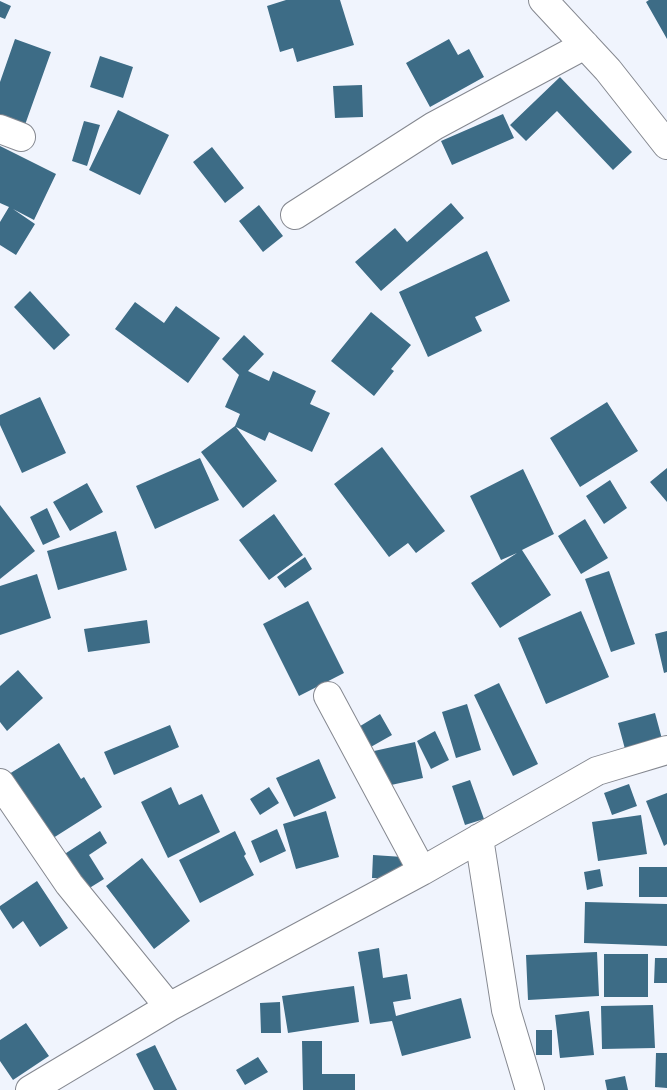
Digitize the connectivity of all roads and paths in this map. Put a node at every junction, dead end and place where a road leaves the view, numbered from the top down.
1 (543, 0) edge
2 (585, 45) junction
3 (667, 145) edge
4 (295, 215) dead end
5 (328, 696) dead end
6 (667, 750) edge
7 (0, 783) edge
8 (479, 838) junction
9 (422, 871) junction
10 (169, 1007) junction
11 (30, 1090) edge
12 (530, 1090) edge

1 - 2 street
2 - 3 street
2 - 4 street
5 - 9 street
6 - 8 street
7 - 10 street
8 - 9 street
8 - 12 street
9 - 10 street
10 - 11 street

